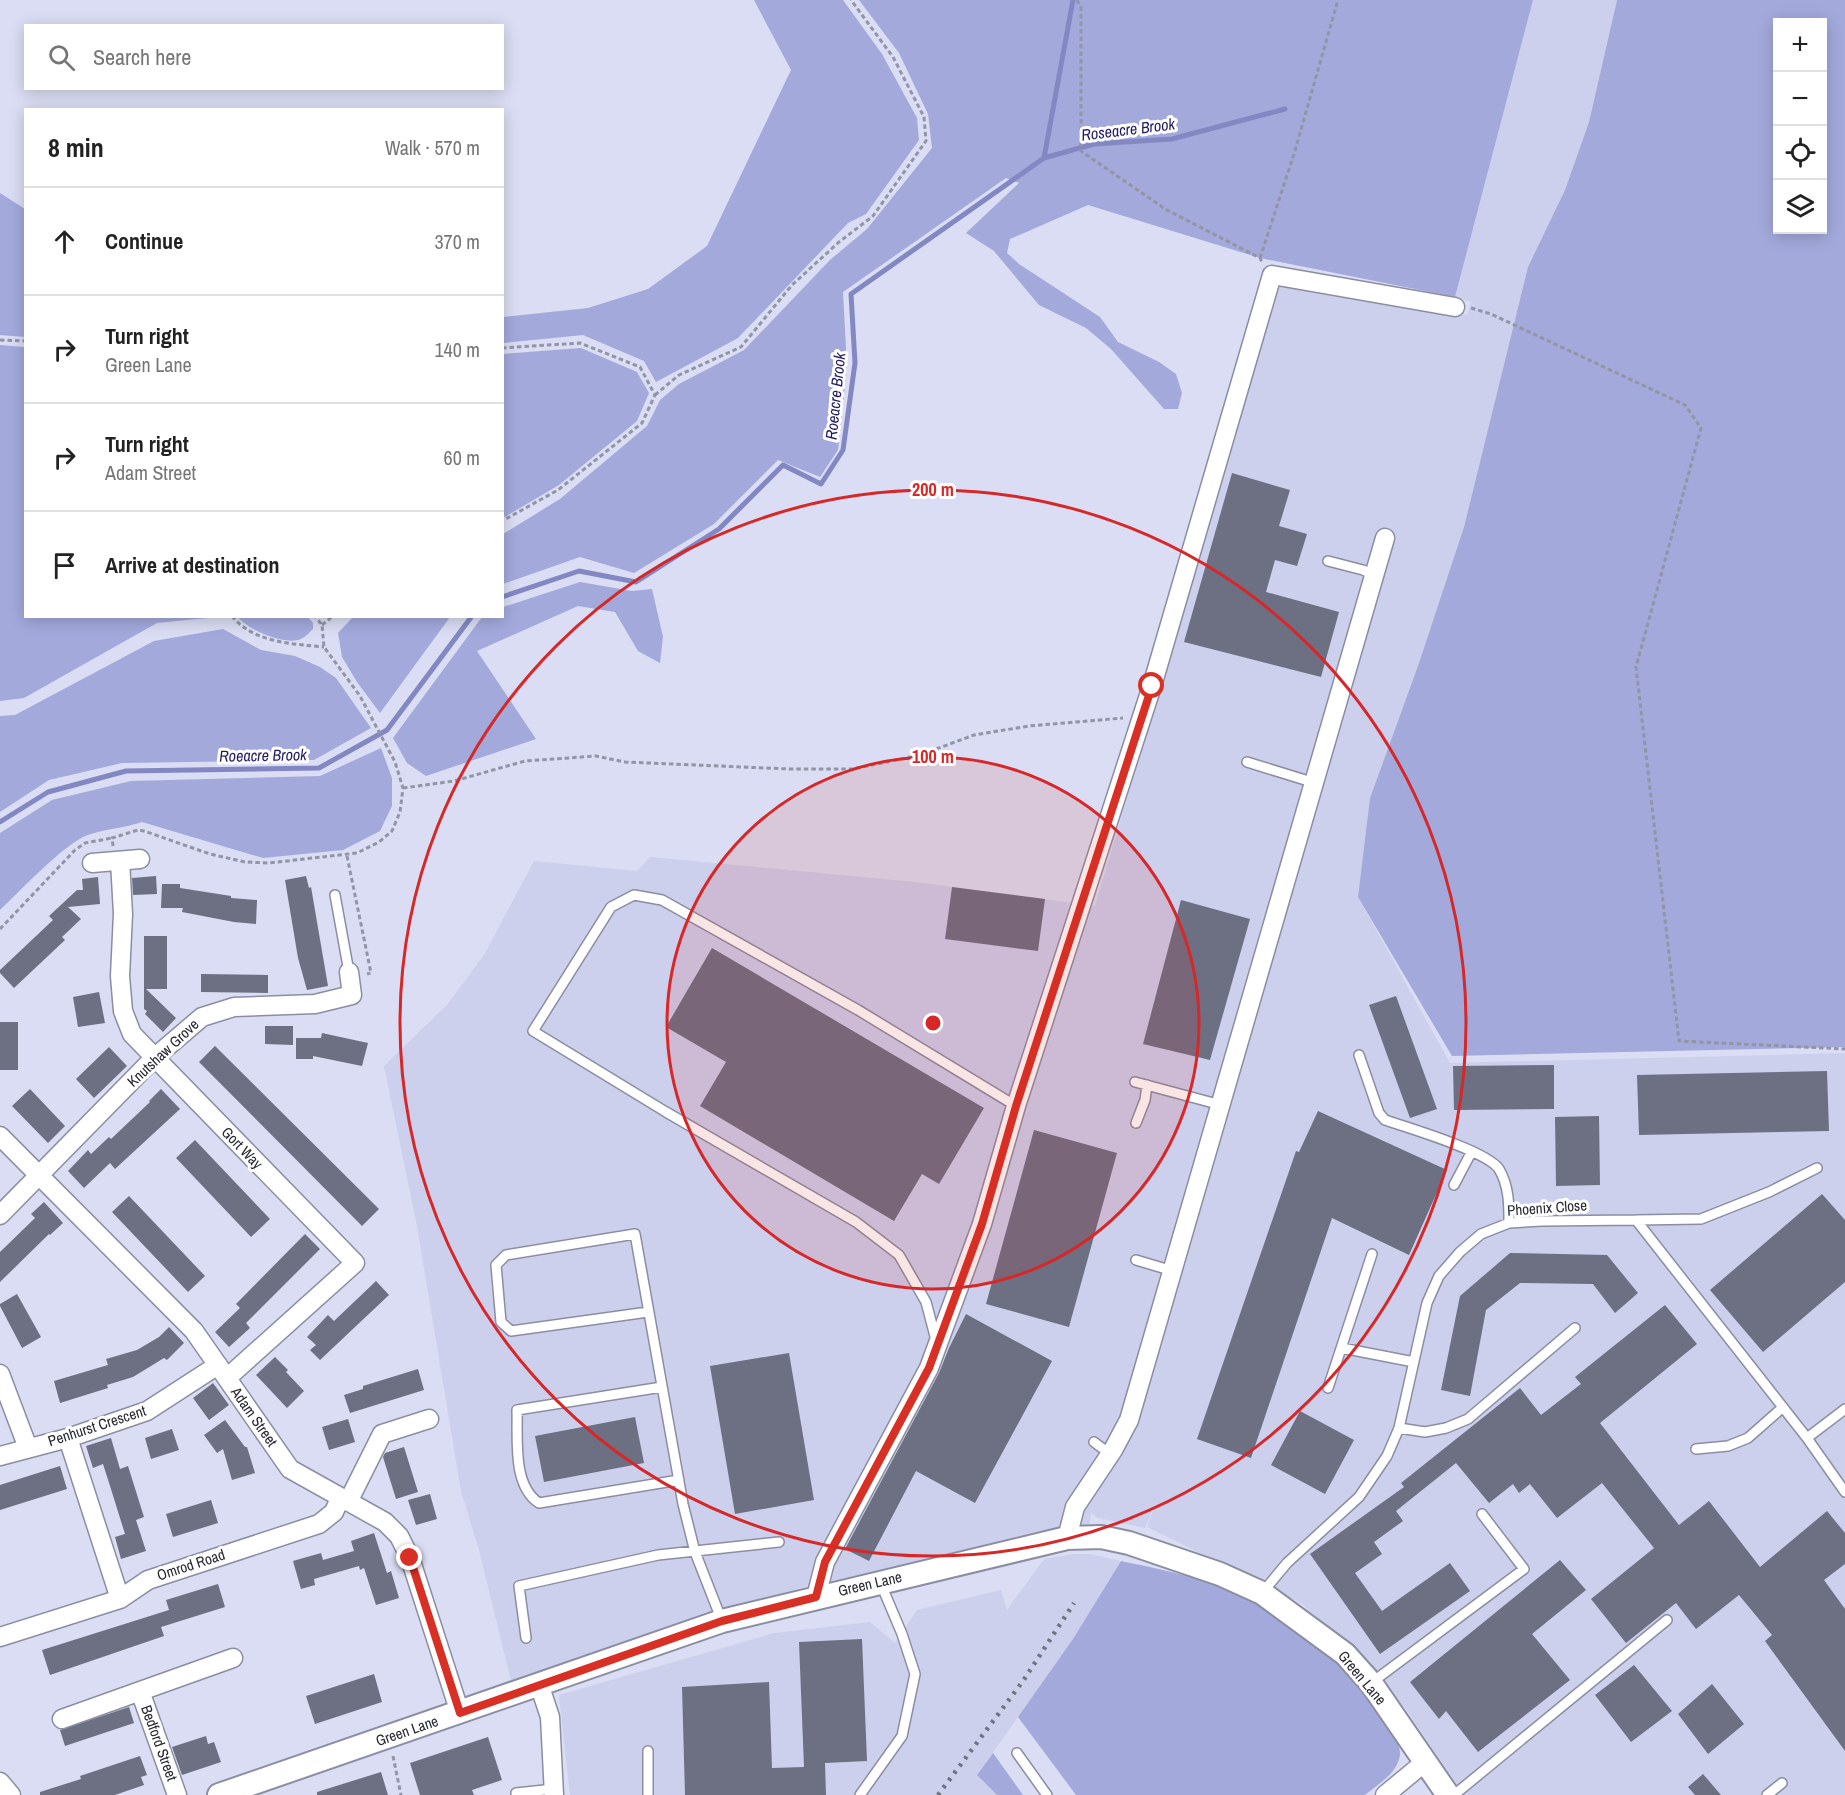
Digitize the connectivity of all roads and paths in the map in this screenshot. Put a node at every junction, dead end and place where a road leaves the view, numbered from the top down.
1 (850, 0) edge
2 (1077, 0) edge
3 (1338, 0) edge
4 (1260, 258) junction
5 (1272, 275) junction
6 (1455, 307) joint
7 (0, 340) edge
8 (24, 341) edge
9 (504, 348) edge
10 (655, 395) junction
11 (504, 520) edge
12 (1385, 538) dead end
13 (1328, 561) dead end
14 (1375, 575) junction
15 (233, 618) edge
16 (317, 618) edge
17 (331, 618) edge
18 (322, 625) junction
19 (324, 646) junction
20 (1140, 725) junction
21 (1247, 762) dead end
22 (1315, 783) junction
23 (403, 788) junction
24 (112, 838) junction
25 (347, 856) junction
26 (140, 860) dead end
27 (120, 861) junction
28 (92, 863) dead end
29 (335, 895) dead end
30 (0, 929) edge
31 (349, 975) junction
32 (1845, 1049) edge
33 (1359, 1055) dead end
34 (154, 1058) junction
35 (1135, 1082) dead end
36 (1147, 1085) junction
37 (1221, 1105) junction
38 (1016, 1106) junction
39 (1136, 1123) dead end
40 (0, 1136) edge
41 (1472, 1151) junction
42 (1817, 1168) dead end
43 (40, 1176) junction
44 (1455, 1185) dead end
45 (0, 1215) edge
46 (1636, 1220) junction
47 (1509, 1223) junction
48 (1372, 1254) dead end
49 (1136, 1260) dead end
50 (1173, 1271) junction
51 (648, 1312) junction
52 (1575, 1328) dead end
53 (937, 1346) junction
54 (1341, 1348) junction
55 (1414, 1362) junction
56 (223, 1372) junction
57 (0, 1374) edge
58 (662, 1388) junction
59 (1328, 1388) dead end
60 (1783, 1407) junction
61 (1845, 1409) edge
62 (429, 1419) dead end
63 (1399, 1428) junction
64 (68, 1438) junction
65 (1807, 1438) junction
66 (1094, 1442) dead end
67 (28, 1448) junction
68 (1696, 1449) dead end
69 (1110, 1454) junction
70 (0, 1456) edge
71 (679, 1480) junction
72 (1845, 1492) edge
73 (344, 1500) junction
74 (1482, 1514) dead end
75 (1067, 1538) junction
76 (779, 1542) dead end
77 (696, 1552) junction
78 (880, 1582) junction
79 (1262, 1593) junction
80 (816, 1597) junction
81 (120, 1599) junction
82 (1667, 1620) dead end
83 (722, 1621) junction
84 (0, 1637) edge
85 (526, 1638) dead end
86 (233, 1658) dead end
87 (1371, 1683) junction
88 (539, 1684) junction
89 (140, 1690) junction
90 (460, 1713) junction
91 (62, 1719) dead end
92 (389, 1737) junction
93 (648, 1751) dead end
94 (1017, 1753) dead end
95 (1425, 1762) junction
96 (0, 1782) edge
97 (1782, 1783) dead end
98 (554, 1792) edge
99 (516, 1793) dead end
100 (11, 1795) edge
101 (177, 1795) edge
102 (219, 1795) edge
103 (400, 1795) edge
104 (648, 1795) edge
105 (860, 1795) edge
106 (1047, 1795) edge
107 (1385, 1795) edge
108 (1448, 1795) edge
109 (1454, 1795) edge
110 (1767, 1795) edge

1 - 10 path
2 - 4 path
3 - 4 path
4 - 5 path
5 - 6 street
5 - 20 street
6 - 32 path
7 - 8 path
9 - 10 path
10 - 11 path
12 - 14 street
13 - 14 lane
14 - 22 street
15 - 19 path
16 - 18 path
17 - 18 path
18 - 19 path
19 - 23 path
20 - 23 path
20 - 38 street
21 - 22 lane
22 - 37 street
23 - 25 path
24 - 25 path
24 - 27 path
24 - 30 path
25 - 31 path
26 - 27 street
27 - 28 street
27 - 34 street, Gort Way
29 - 31 lane
31 - 34 street, Knutshaw Grove
33 - 41 lane
34 - 43 street, Knutshaw Grove
34 - 56 street, Gort Way
35 - 36 lane
36 - 37 lane
36 - 39 lane
37 - 50 street
38 - 53 street
38 - 53 lane
40 - 43 street, Adam Street
41 - 44 lane
41 - 47 lane
42 - 46 lane, Phoenix Close
43 - 45 street, Knutshaw Grove
43 - 56 street, Adam Street
46 - 47 lane, Phoenix Close
46 - 60 lane
47 - 55 lane, Phoenix Close
48 - 54 lane
49 - 50 lane
50 - 69 street
51 - 51 lane
51 - 58 lane
52 - 63 lane
53 - 80 street
54 - 55 lane
54 - 59 lane
55 - 63 lane, Phoenix Close
56 - 64 street, Penhurst Crescent
56 - 73 street, Adam Street
57 - 67 street
58 - 71 lane
58 - 71 lane
60 - 65 lane
60 - 68 lane
61 - 65 lane
62 - 73 street, Omrod Road
63 - 79 lane, Phoenix Close
64 - 67 street, Penhurst Crescent
64 - 81 street
65 - 72 lane
66 - 69 lane
67 - 70 street, Penhurst Crescent
69 - 75 street
71 - 77 lane
73 - 81 street, Omrod Road
73 - 90 street, Adam Street
74 - 87 lane
75 - 78 street, Green Lane
75 - 79 street, Green Lane
76 - 77 lane
77 - 83 lane
77 - 85 lane
78 - 80 street, Green Lane
78 - 105 lane
79 - 87 street, Green Lane
80 - 83 street, Green Lane
81 - 84 street, Omrod Road
82 - 109 lane
83 - 88 street, Green Lane
86 - 89 street, Bedford Street
87 - 95 street, Green Lane
88 - 90 street, Green Lane
88 - 98 street
89 - 91 street, Bedford Street
89 - 101 street, Bedford Street
90 - 92 street, Green Lane
92 - 102 street, Green Lane
92 - 103 path
93 - 104 lane
94 - 106 lane
95 - 107 street
95 - 108 street, Green Lane
96 - 100 street
97 - 110 lane
98 - 99 lane

